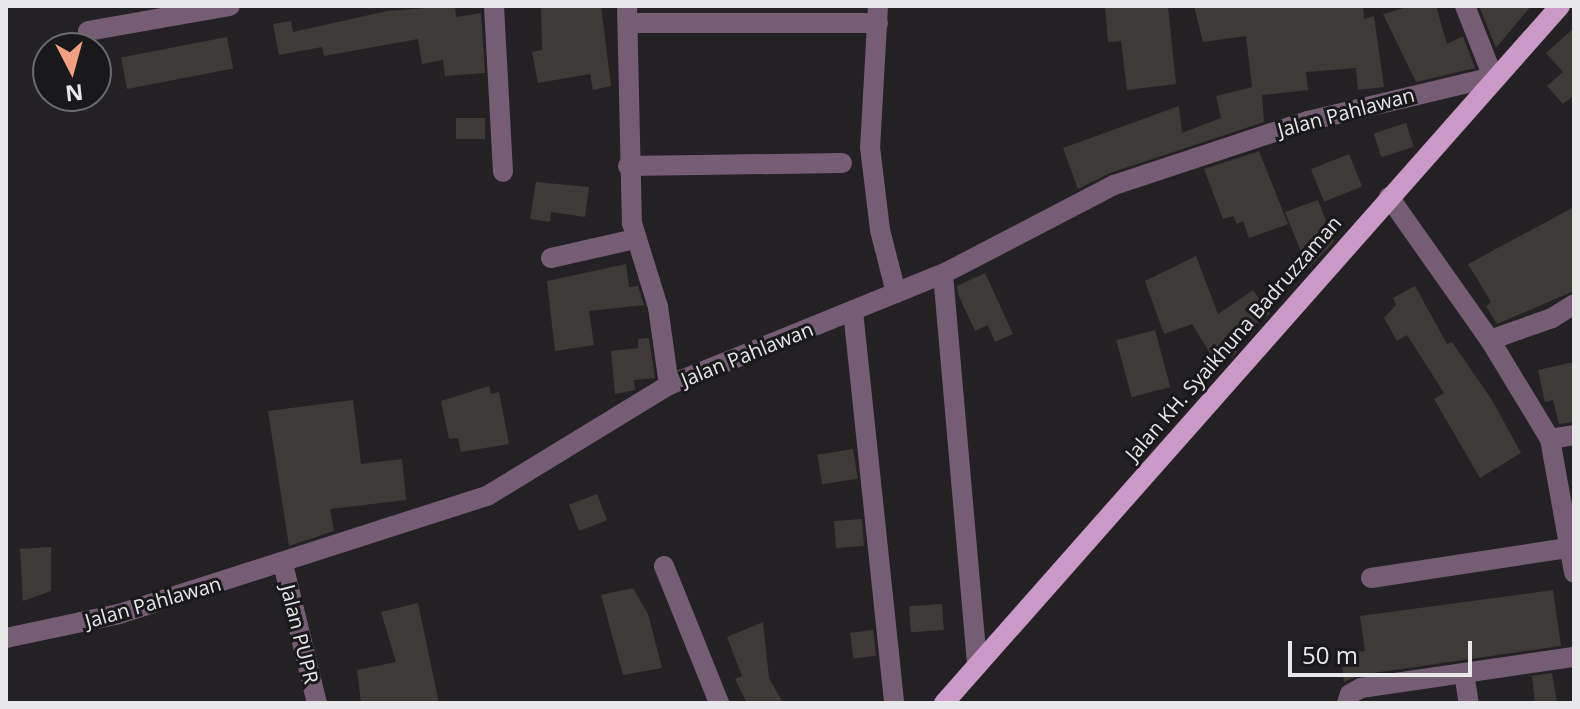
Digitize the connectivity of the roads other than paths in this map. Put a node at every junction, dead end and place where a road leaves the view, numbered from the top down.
1 (230, 6) edge
2 (494, 6) edge
3 (1465, 6) edge
4 (1560, 6) edge
5 (627, 14) edge
6 (752, 14) edge
7 (878, 14) edge
8 (88, 31) dead end
9 (1493, 77) junction
10 (842, 163) dead end
11 (628, 166) junction
12 (503, 172) dead end
13 (1389, 197) junction
14 (635, 239) junction
15 (551, 258) dead end
16 (943, 274) junction
17 (896, 293) junction
18 (1574, 304) edge
19 (853, 311) junction
20 (1574, 317) edge
21 (1552, 318) junction
22 (1490, 340) junction
23 (669, 385) junction
24 (1574, 435) edge
25 (1550, 439) junction
26 (1572, 547) edge
27 (283, 564) junction
28 (664, 566) dead end
29 (1574, 573) edge
30 (1371, 578) dead end
31 (6, 638) edge
32 (1574, 657) edge
33 (977, 666) junction
34 (1464, 673) junction
35 (317, 703) edge
36 (719, 703) edge
37 (894, 703) edge
38 (944, 703) edge
39 (1347, 703) edge
40 (1469, 703) edge

1 - 8 street
2 - 12 street
3 - 9 street
4 - 9 main road, Jalan KH. Syaikhuna Badruzzaman
5 - 6 street
5 - 11 street
6 - 7 street
7 - 17 street
9 - 13 main road, Jalan KH. Syaikhuna Badruzzaman
9 - 16 street, Jalan Pahlawan
10 - 11 street
11 - 14 street
13 - 22 street
13 - 33 main road, Jalan KH. Syaikhuna Badruzzaman
14 - 15 street
14 - 23 street
16 - 17 street, Jalan Pahlawan
16 - 33 street
17 - 19 street, Jalan Pahlawan
18 - 21 street
19 - 23 street, Jalan Pahlawan
19 - 37 street
20 - 21 street
21 - 22 street
22 - 25 street
23 - 27 street, Jalan Pahlawan
24 - 25 street
25 - 26 street
26 - 29 street
26 - 30 street
27 - 31 street, Jalan Pahlawan
27 - 35 street, Jalan PUPR
28 - 36 street
32 - 34 street
33 - 38 main road, Jalan KH. Syaikhuna Badruzzaman
34 - 39 street
34 - 40 street

